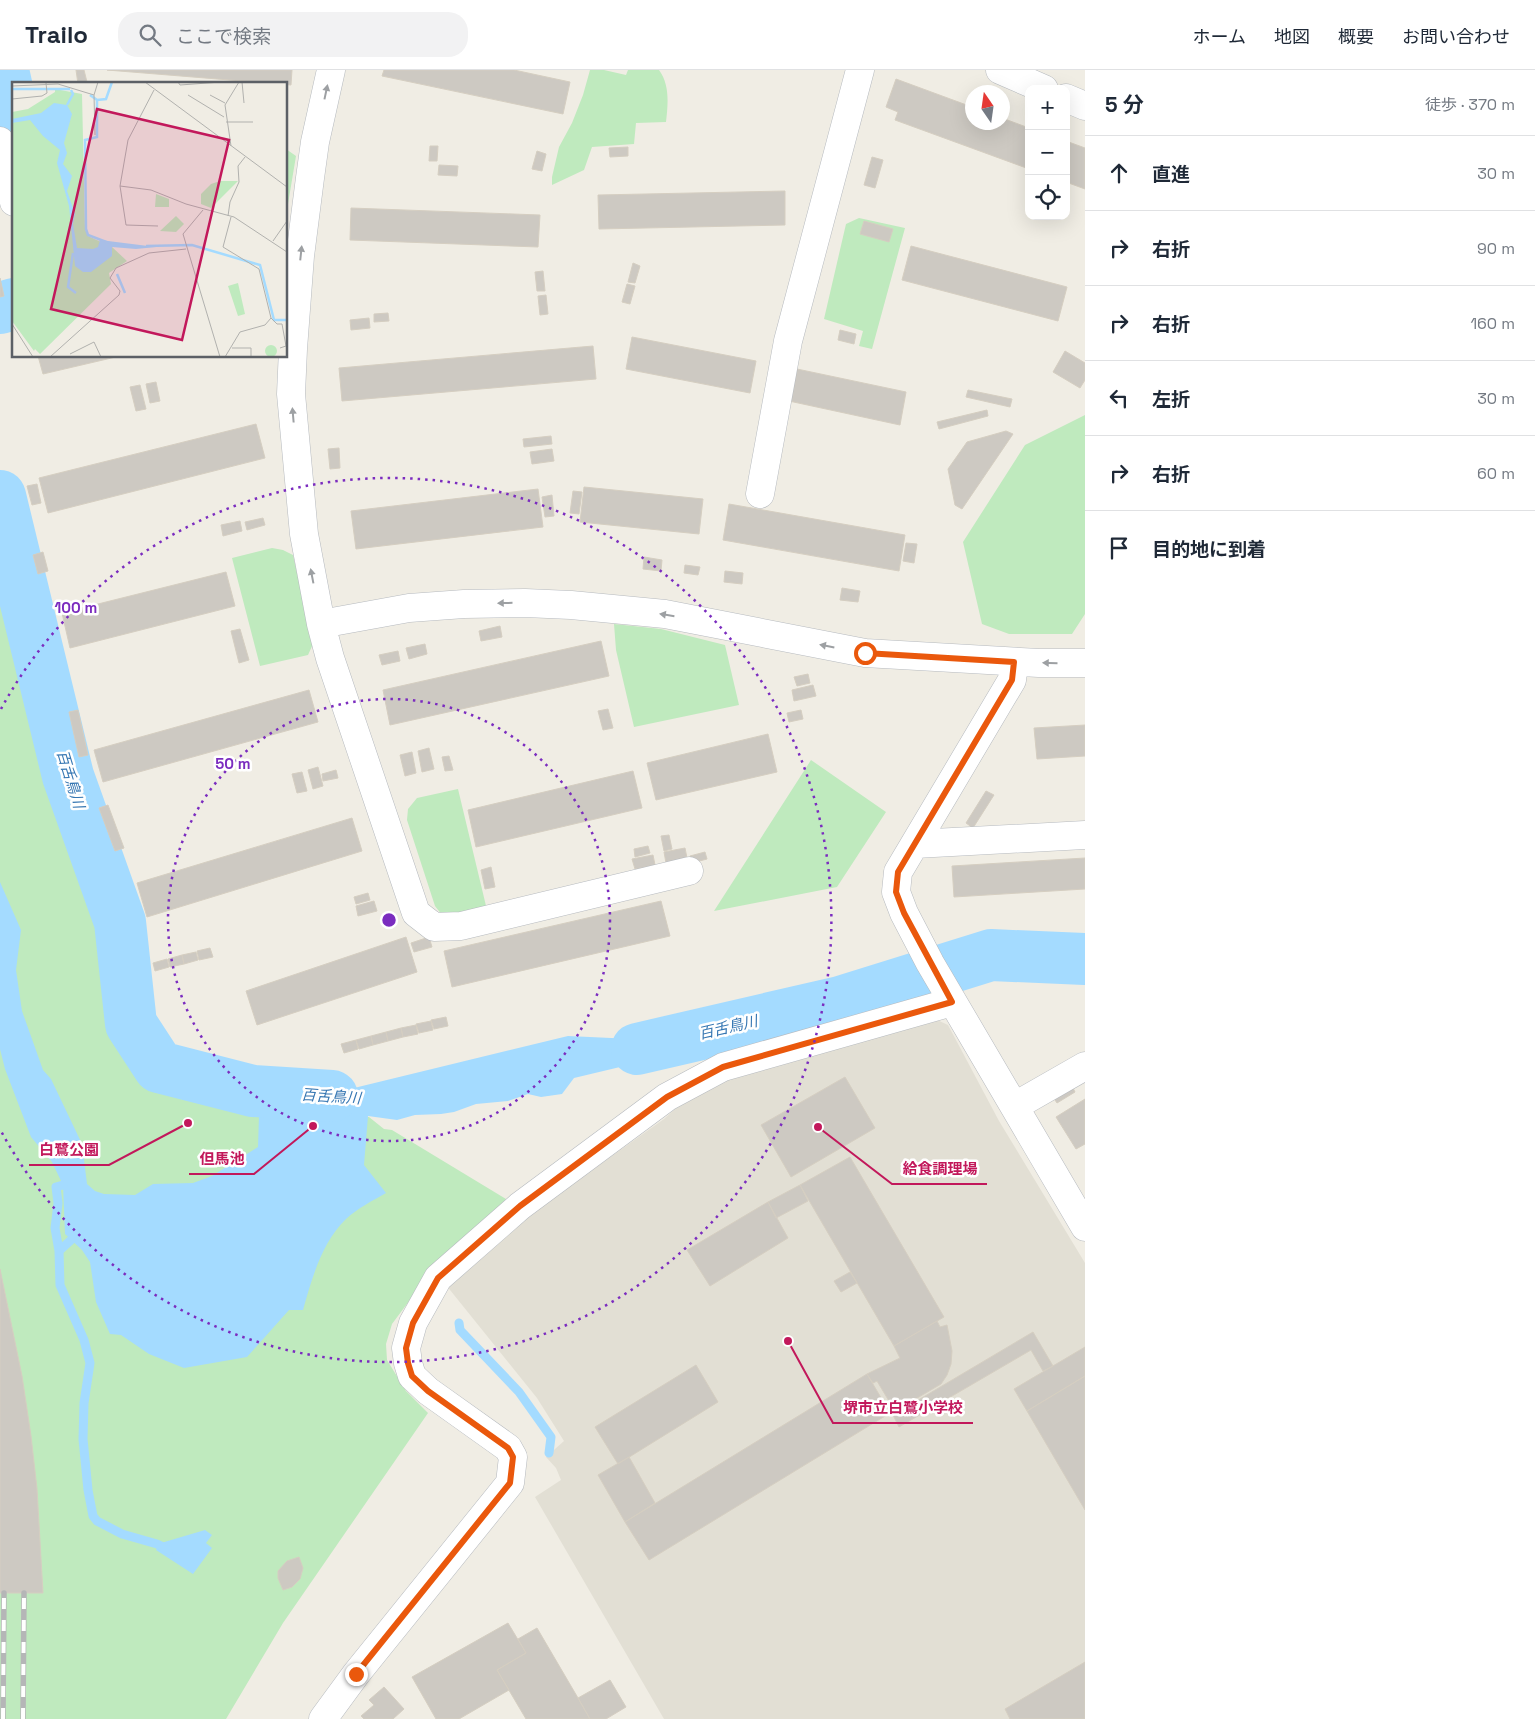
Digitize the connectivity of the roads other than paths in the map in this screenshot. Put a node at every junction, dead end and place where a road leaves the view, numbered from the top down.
1 (331, 70) edge
2 (860, 70) edge
3 (1000, 70) edge
4 (1035, 85) edge
5 (1070, 100) edge
6 (1085, 106) edge
7 (0, 141) edge
8 (12, 193) edge
9 (760, 494) dead end
10 (321, 624) junction
11 (1014, 662) junction
12 (1085, 664) edge
13 (1085, 835) edge
14 (915, 844) junction
15 (688, 870) dead end
16 (941, 983) junction
17 (1085, 1066) edge
18 (1015, 1106) junction
19 (1085, 1227) edge
20 (329, 1716) edge

10 -> 1 street
2 - 9 street
3 - 4 street
5 - 6 street
7 - 8 street
11 -> 10 street
10 - 15 street
12 -> 11 street
11 - 14 street
13 - 14 street
14 - 16 street
16 - 18 street
16 - 20 street
17 - 18 street
18 - 19 street

